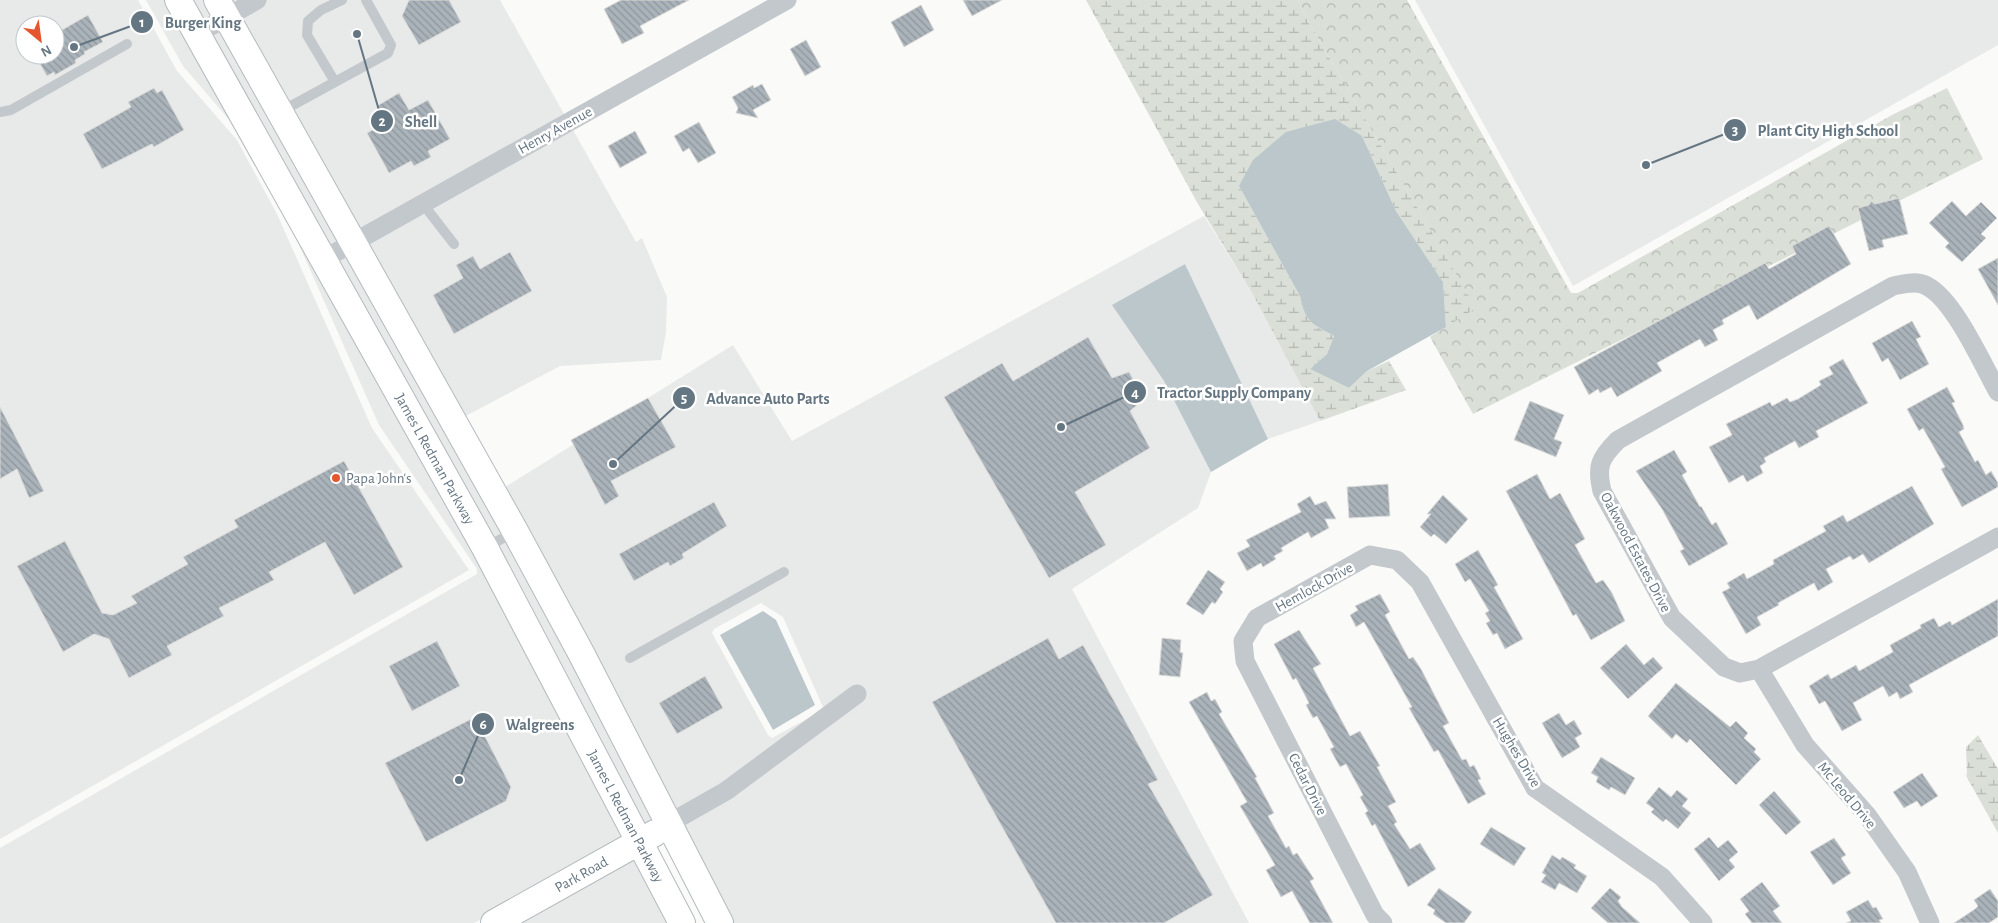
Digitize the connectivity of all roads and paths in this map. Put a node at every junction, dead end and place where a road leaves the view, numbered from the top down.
1 (178, 0) edge
2 (257, 0) edge
3 (342, 0) edge
4 (366, 0) edge
5 (787, 0) edge
6 (222, 9) edge
7 (197, 34) junction
8 (127, 44) dead end
9 (335, 82) junction
10 (0, 112) edge
11 (280, 112) junction
12 (424, 204) junction
13 (353, 243) junction
14 (454, 244) dead end
15 (324, 259) junction
16 (1998, 392) edge
17 (515, 531) junction
18 (1998, 537) edge
19 (486, 548) junction
20 (1397, 560) joint
21 (784, 572) dead end
22 (1243, 641) joint
23 (630, 658) dead end
24 (1759, 669) junction
25 (857, 694) dead end
26 (668, 824) junction
27 (641, 842) junction
28 (494, 923) edge
29 (682, 923) edge
30 (705, 923) edge
31 (720, 923) edge
32 (1384, 923) edge
33 (1703, 923) edge
34 (1930, 923) edge

1 - 7 main road, James L Redman Parkway
2 - 6 street
3 - 9 lane
4 - 9 lane
5 - 12 street, Henry Avenue
6 - 7 street
6 - 11 main road
7 - 15 main road, James L Redman Parkway
8 - 10 lane
9 - 11 lane
11 - 13 main road
12 - 13 street, Henry Avenue
12 - 14 lane
13 - 15 street, Henry Avenue
13 - 17 main road
15 - 19 main road, James L Redman Parkway
16 - 24 street, Oakwood Estates Drive
17 - 19 lane
17 - 26 main road
18 - 24 street, Oakwood Estates Drive
19 - 27 main road, James L Redman Parkway
20 - 22 street, Hemlock Drive
20 - 33 street, Hughes Drive
21 - 23 lane
22 - 32 street, Cedar Drive
24 - 34 street, Mc Leod Drive
25 - 26 street
26 - 27 main road, Park Road
26 - 31 main road
27 - 28 main road, Park Road
27 - 29 main road, James L Redman Parkway
27 - 30 main road

